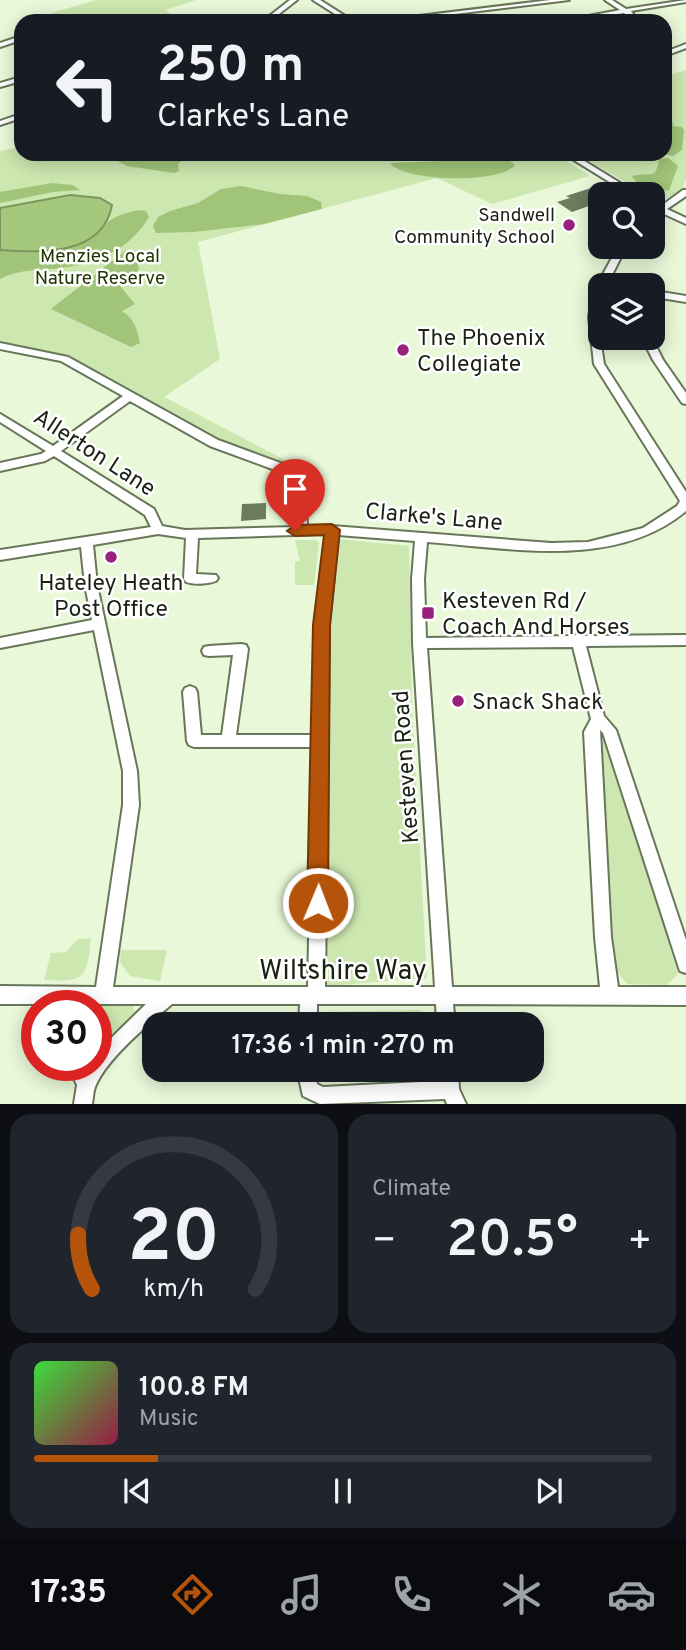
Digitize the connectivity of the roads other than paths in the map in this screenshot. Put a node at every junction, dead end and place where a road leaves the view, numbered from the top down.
1 (294, 0) edge
2 (316, 0) edge
3 (566, 0) edge
4 (608, 0) edge
5 (661, 0) edge
6 (684, 2) edge
7 (625, 11) junction
8 (275, 14) edge
9 (339, 14) edge
10 (443, 14) edge
11 (607, 14) edge
12 (628, 14) edge
13 (580, 161) edge
14 (614, 182) edge
15 (686, 192) edge
16 (665, 204) edge
17 (665, 214) edge
18 (686, 221) edge
19 (665, 296) edge
20 (686, 299) edge
21 (0, 346) edge
22 (596, 350) edge
23 (653, 350) edge
24 (130, 396) junction
25 (686, 401) edge
26 (0, 417) edge
27 (54, 450) junction
28 (0, 467) edge
29 (686, 501) edge
30 (158, 530) junction
31 (332, 530) junction
32 (301, 531) junction
33 (189, 534) junction
34 (421, 536) junction
35 (87, 541) junction
36 (0, 555) edge
37 (212, 578) dead end
38 (100, 624) junction
39 (578, 639) junction
40 (686, 640) edge
41 (0, 643) edge
42 (420, 643) junction
43 (209, 651) dead end
44 (190, 692) dead end
45 (598, 719) junction
46 (229, 741) junction
47 (321, 741) junction
48 (686, 965) edge
49 (104, 990) edge
50 (112, 994) edge
51 (0, 995) edge
52 (170, 995) junction
53 (444, 995) junction
54 (313, 996) junction
55 (610, 996) junction
56 (686, 996) edge
57 (21, 997) edge
58 (310, 1012) edge
59 (445, 1012) edge
60 (84, 1081) edge
61 (86, 1084) junction
62 (453, 1097) edge
63 (311, 1098) edge
64 (83, 1104) edge

1 - 8 street
2 - 9 street
3 - 10 street
4 - 7 street
5 - 6 street
6 - 7 street
7 - 11 street
7 - 12 street
13 - 14 street
15 - 16 street
17 - 18 street
19 - 20 street
21 - 24 street
22 - 29 street
23 - 25 street
24 - 27 street
24 - 32 street
26 - 27 street, Allerton Lane
27 - 28 street
27 - 30 street, Allerton Lane
29 - 34 street, Clarke's Lane
30 - 33 street, Clarke's Lane
30 - 35 street, Clarke's Lane
31 - 32 street, Clarke's Lane
31 - 34 street, Clarke's Lane
31 - 47 street
32 - 33 street, Clarke's Lane
33 - 37 street
34 - 42 street, Kesteven Road
35 - 36 street, Clarke's Lane
35 - 38 street
38 - 41 street
38 - 49 street
39 - 40 street
39 - 42 street
39 - 45 street
42 - 53 street, Kesteven Road
43 - 46 street
44 - 46 street
45 - 48 street
45 - 55 street
46 - 47 street
47 - 54 street
50 - 52 street, Wiltshire Way
51 - 57 street, Wiltshire Way
52 - 54 street, Wiltshire Way
52 - 61 street
53 - 54 street, Wiltshire Way
53 - 55 street, Wiltshire Way
53 - 59 street
54 - 58 street
55 - 56 street, Wiltshire Way
60 - 61 street
61 - 64 street
62 - 63 street

